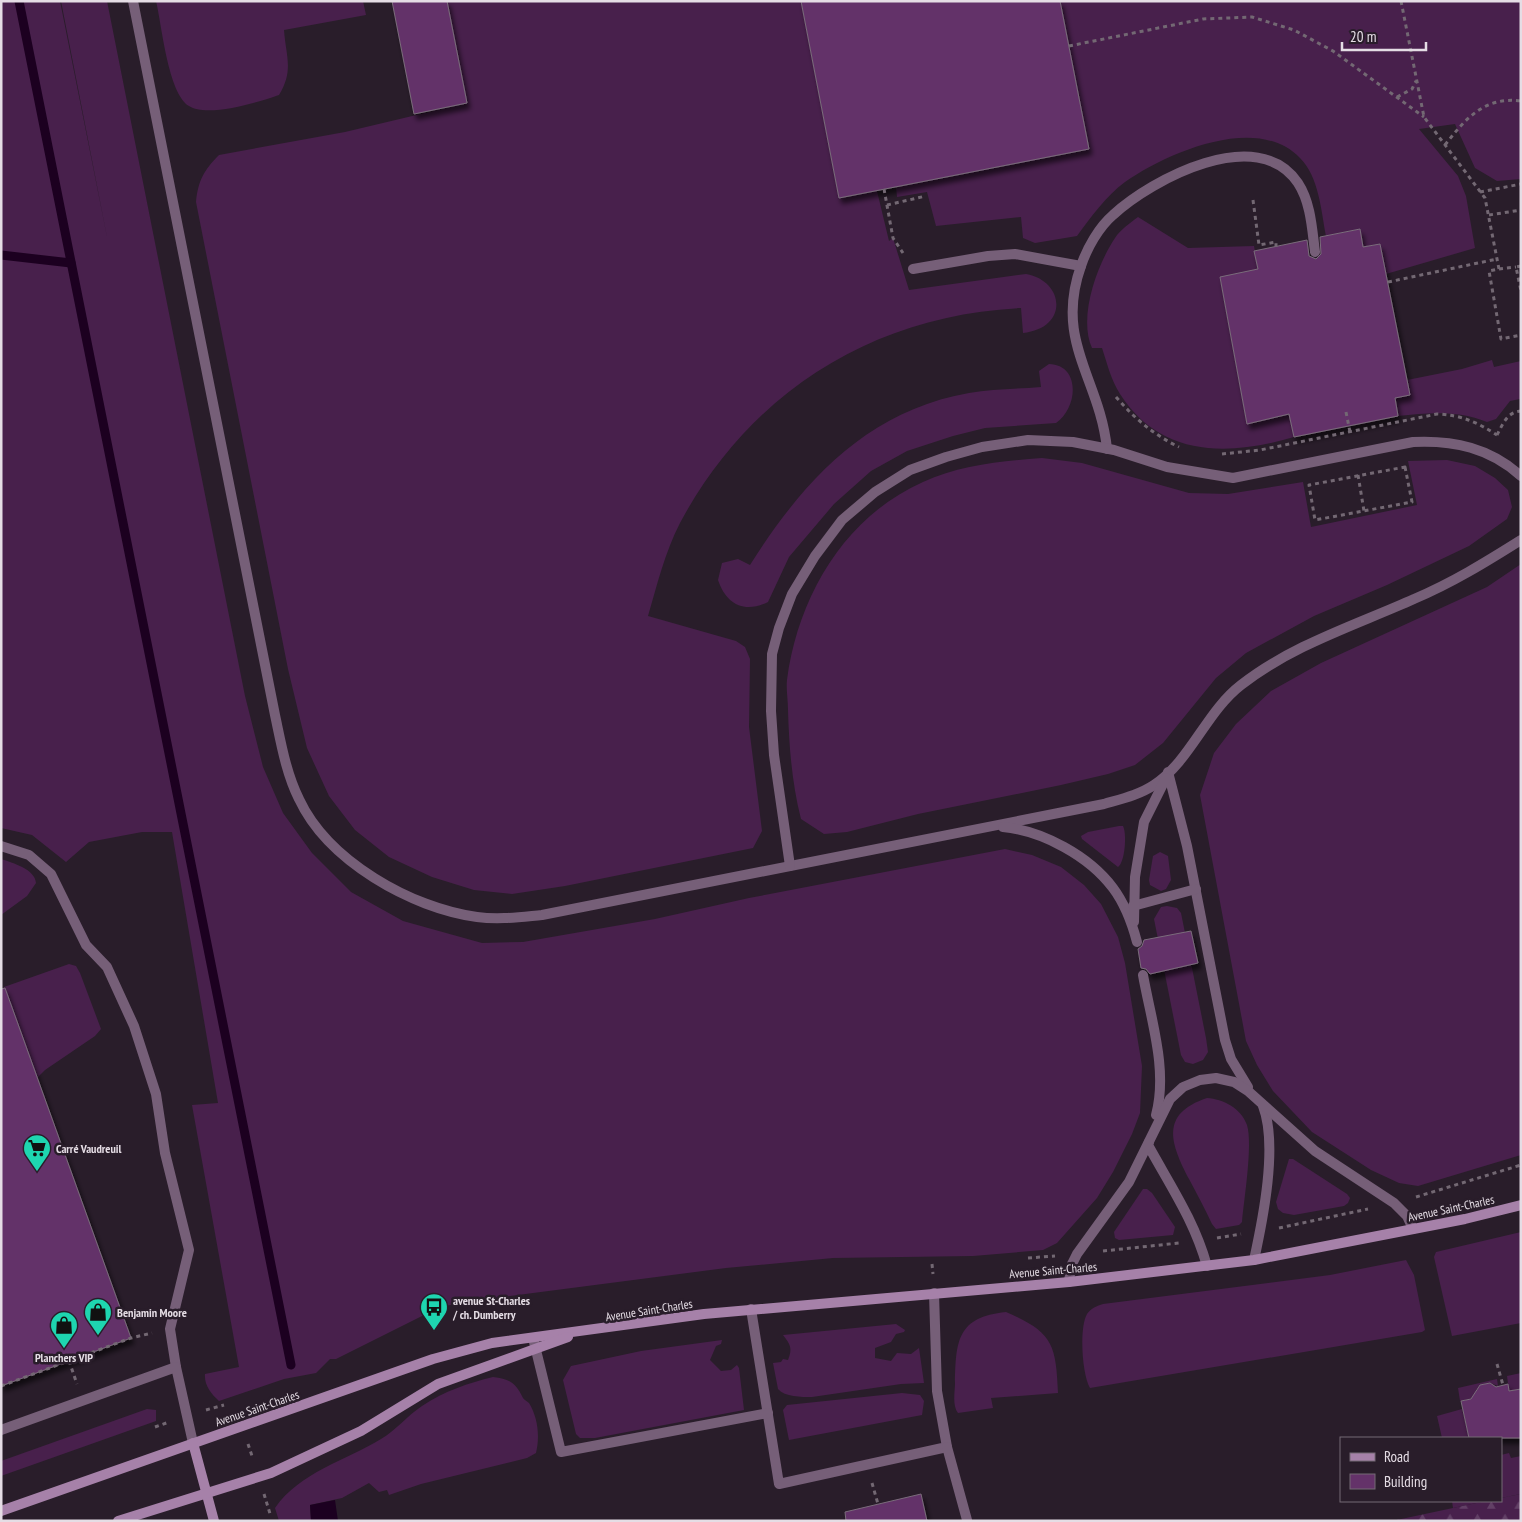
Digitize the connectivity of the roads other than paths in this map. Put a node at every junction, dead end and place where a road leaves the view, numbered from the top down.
1 (133, 1) edge
2 (1315, 252) dead end
3 (1081, 266) junction
4 (913, 269) dead end
5 (1107, 449) junction
6 (1521, 476) edge
7 (1521, 540) edge
8 (1168, 772) junction
9 (990, 826) junction
10 (1, 846) edge
11 (790, 866) junction
12 (1196, 889) junction
13 (1133, 906) junction
14 (1143, 975) dead end
15 (1263, 1106) junction
16 (1148, 1145) junction
17 (1521, 1205) edge
18 (1413, 1228) junction
19 (1254, 1260) junction
20 (1208, 1266) junction
21 (1070, 1282) junction
22 (934, 1293) junction
23 (751, 1309) junction
24 (583, 1332) junction
25 (533, 1337) junction
26 (535, 1348) junction
27 (176, 1367) junction
28 (768, 1413) junction
29 (1, 1430) edge
30 (192, 1443) junction
31 (947, 1447) junction
32 (206, 1494) junction
33 (1, 1511) edge
34 (967, 1520) dead end
35 (118, 1521) edge
36 (214, 1521) edge

1 - 11 lane
2 - 3 lane
3 - 4 lane
3 - 5 lane
5 - 6 lane
5 - 11 lane
7 - 8 lane
8 - 9 lane
8 - 12 lane
8 - 13 lane
9 - 11 lane
9 - 13 lane
10 - 27 lane
12 - 13 lane
12 - 15 lane
14 - 16 lane
15 - 16 lane
15 - 18 lane
15 - 19 lane
16 - 20 lane
16 - 21 lane
17 - 18 street, Avenue Saint-Charles
18 - 19 street, Avenue Saint-Charles
19 - 20 street, Avenue Saint-Charles
20 - 21 street, Avenue Saint-Charles
21 - 22 street, Avenue Saint-Charles
22 - 23 street, Avenue Saint-Charles
22 - 31 lane
23 - 24 street, Avenue Saint-Charles
23 - 28 lane
24 - 25 street, Avenue Saint-Charles
24 - 26 street, Avenue Saint-Charles
25 - 26 lane
25 - 30 street, Avenue Saint-Charles
26 - 28 lane
26 - 32 street, Avenue Saint-Charles
27 - 29 lane
27 - 30 lane
28 - 31 lane
30 - 32 street
30 - 33 street, Avenue Saint-Charles
31 - 34 lane
32 - 35 street, Avenue Saint-Charles
32 - 36 street

